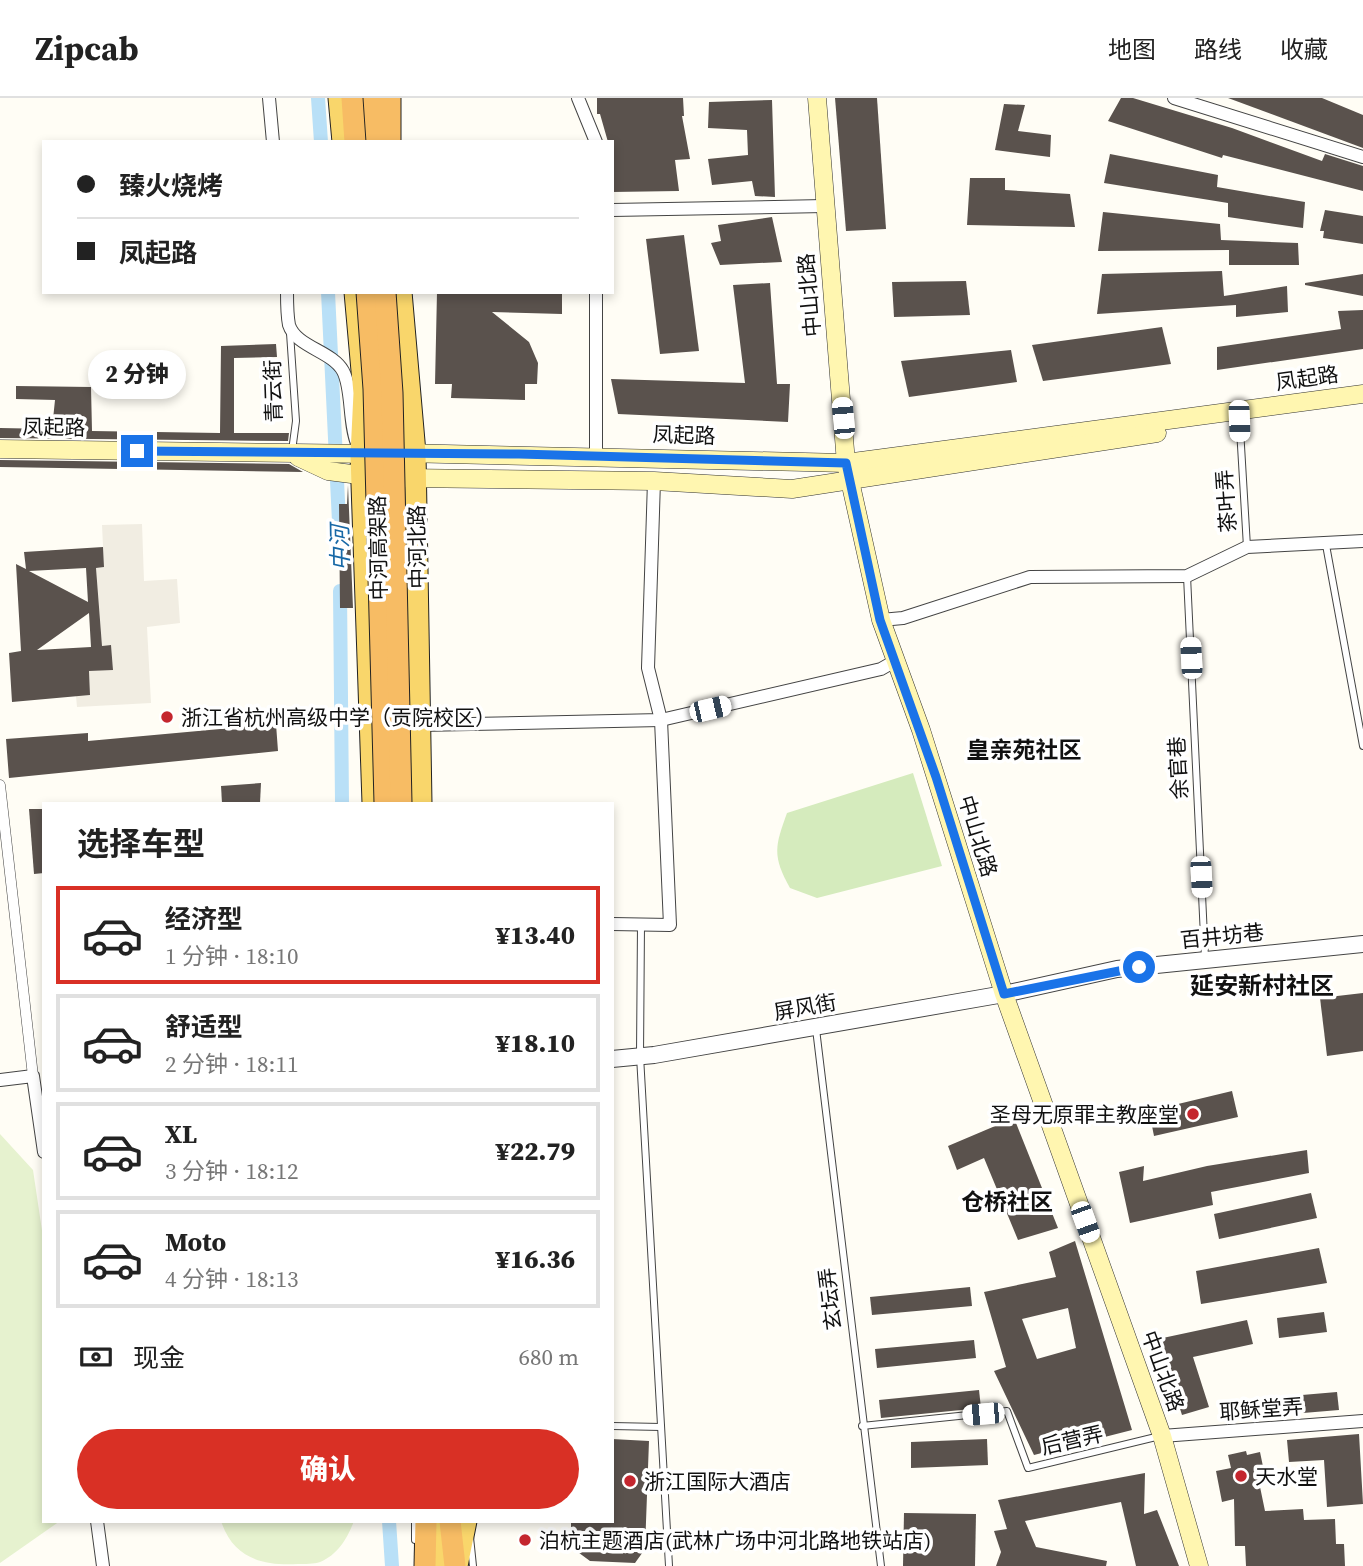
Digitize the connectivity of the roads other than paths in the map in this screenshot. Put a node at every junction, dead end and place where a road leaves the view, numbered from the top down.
1 (269, 98) edge
2 (339, 98) edge
3 (352, 98) edge
4 (374, 98) edge
5 (383, 98) edge
6 (390, 98) edge
7 (578, 98) edge
8 (817, 98) edge
9 (1174, 98) edge
10 (273, 140) edge
11 (343, 140) edge
12 (355, 140) edge
13 (377, 140) edge
14 (388, 140) edge
15 (388, 140) edge
16 (595, 140) edge
17 (1363, 157) edge
18 (824, 206) junction
19 (614, 210) edge
20 (286, 294) edge
21 (355, 294) edge
22 (366, 294) edge
23 (385, 294) edge
24 (401, 294) edge
25 (596, 294) edge
26 (290, 327) junction
27 (1363, 394) edge
28 (1363, 402) edge
29 (1239, 415) junction
30 (0, 449) edge
31 (415, 453) junction
32 (291, 454) junction
33 (353, 455) junction
34 (596, 456) junction
35 (327, 462) junction
36 (848, 471) junction
37 (354, 476) junction
38 (416, 479) junction
39 (654, 481) junction
40 (1363, 541) edge
41 (1326, 545) junction
42 (1247, 547) junction
43 (1186, 576) junction
44 (880, 620) junction
45 (895, 662) junction
46 (661, 720) junction
47 (420, 725) junction
48 (1363, 746) edge
49 (0, 785) edge
50 (373, 802) edge
51 (384, 802) edge
52 (401, 802) edge
53 (421, 802) edge
54 (614, 923) edge
55 (641, 924) junction
56 (1363, 944) edge
57 (1205, 958) junction
58 (1004, 994) junction
59 (815, 1027) junction
60 (640, 1056) junction
61 (614, 1059) edge
62 (33, 1076) junction
63 (0, 1080) edge
64 (42, 1138) edge
65 (1363, 1421) edge
66 (614, 1426) edge
67 (862, 1426) junction
68 (661, 1427) junction
69 (1162, 1436) junction
70 (97, 1523) edge
71 (415, 1523) edge
72 (426, 1523) edge
73 (437, 1523) edge
74 (461, 1523) edge
75 (420, 1560) edge
76 (103, 1566) edge
77 (437, 1566) edge
78 (456, 1566) edge
79 (473, 1566) edge
80 (669, 1566) edge
81 (881, 1566) edge
82 (1199, 1566) edge

1 - 10 street
2 - 11 main road
3 - 12 highway
4 - 13 highway
5 - 14 main road
6 - 15 highway
7 - 16 street
8 - 18 main road, 中山北路
9 - 17 street
18 - 19 street
18 - 36 main road, 中山北路
20 - 26 street, 青云街
21 - 33 main road
22 - 51 highway, 中河高架路, bridge
23 - 52 highway, 中河高架路, bridge
24 - 31 main road, 中河北路
25 - 34 street
26 - 32 lane, 青云街
26 - 33 street, 青云街
27 - 29 main road, 凤起路
28 - 29 main road
29 - 36 main road
29 - 42 lane, 茶叶弄
30 - 32 main road, 凤起路
31 - 33 main road, 凤起路
31 - 34 main road, 凤起路
31 - 38 main road, 中河北路
32 - 35 main road, 凤起路
33 - 35 main road, 凤起路
33 - 37 main road
34 - 36 main road, 凤起路
35 - 37 main road
36 - 39 main road
36 - 44 main road, 中山北路
37 - 38 main road
37 - 50 main road
38 - 39 main road
38 - 47 main road, 中河北路
39 - 46 street
40 - 41 street
41 - 42 street
41 - 48 lane
42 - 43 street
43 - 44 street
43 - 57 lane, 余官巷
44 - 45 main road, 中山北路
45 - 46 street
45 - 58 main road, 中山北路
46 - 47 street
46 - 55 street
47 - 53 main road, 中河北路
49 - 62 street
54 - 55 street
55 - 60 lane
56 - 57 street, 百井坊巷
57 - 58 street, 百井坊巷
58 - 59 street, 屏风街
58 - 69 main road, 中山北路
59 - 60 street, 屏风街
59 - 67 lane, 玄坛弄
60 - 61 street, 屏风街
60 - 68 lane
62 - 63 street
62 - 64 street
65 - 69 street, 耶稣堂弄
66 - 68 lane
67 - 69 lane, 后营弄
67 - 81 lane, 玄坛弄
68 - 80 lane
69 - 82 main road, 中山北路
70 - 76 street
71 - 75 lane
72 - 75 highway
73 - 77 main road
74 - 78 highway
74 - 79 lane

